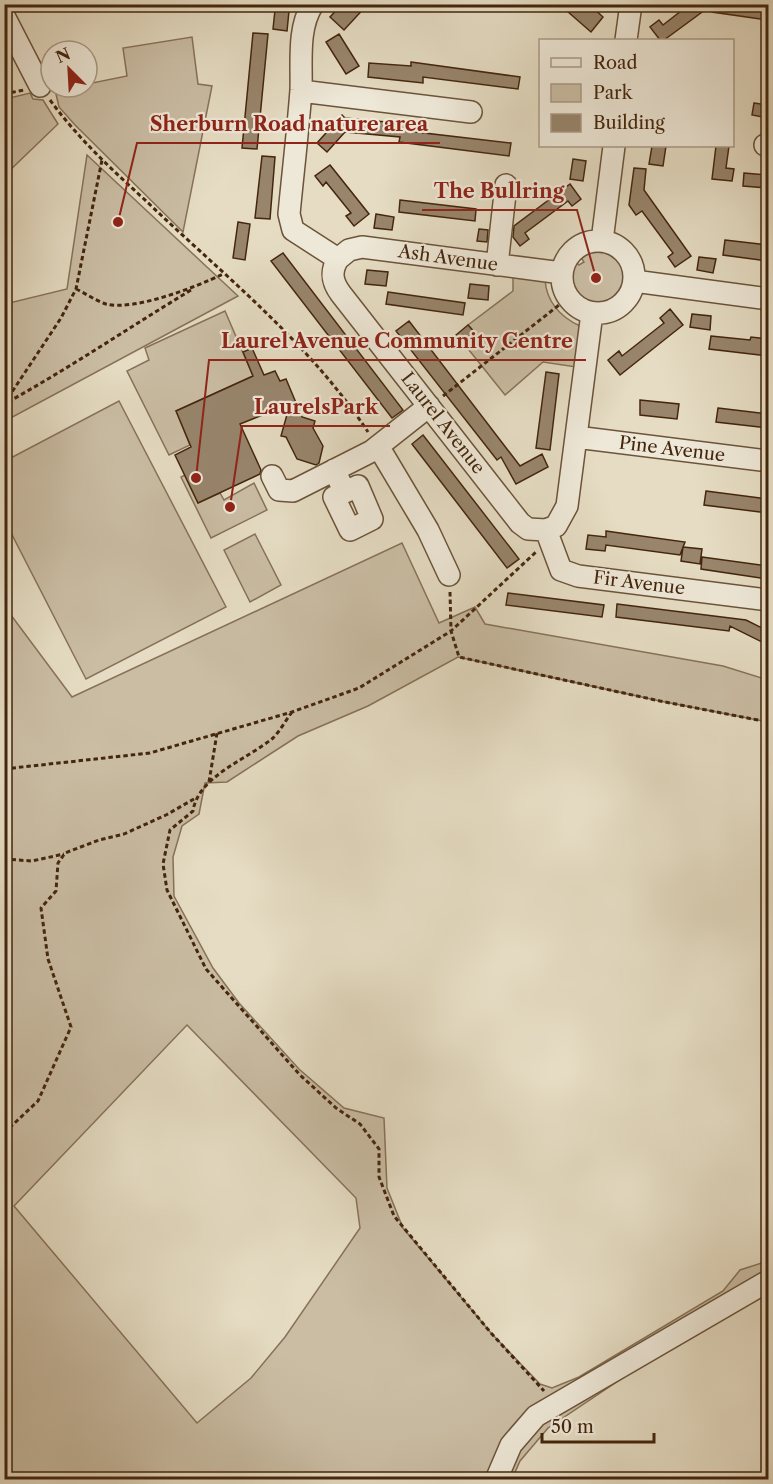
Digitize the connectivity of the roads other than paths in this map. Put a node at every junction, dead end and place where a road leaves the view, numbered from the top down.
1 (631, 4) edge
2 (311, 7) edge
3 (4, 16) edge
4 (626, 39) edge
5 (39, 84) edge
6 (301, 91) junction
7 (471, 112) dead end
8 (614, 147) edge
9 (506, 185) dead end
10 (602, 241) junction
11 (338, 259) junction
12 (496, 265) junction
13 (562, 273) junction
14 (634, 281) junction
15 (768, 299) edge
16 (592, 313) junction
17 (429, 406) junction
18 (576, 437) junction
19 (378, 446) junction
20 (768, 461) edge
21 (334, 470) junction
22 (272, 476) dead end
23 (345, 492) dead end
24 (544, 534) junction
25 (449, 575) road end
26 (768, 600) edge
27 (768, 1281) edge
28 (496, 1479) edge

1 - 4 street
2 - 6 street
3 - 5 street
6 - 7 street
6 - 11 street
8 - 10 street
9 - 12 street
10 - 13 street
10 - 14 street
11 - 12 street, Ash Avenue
11 - 17 street, Laurel Avenue
12 - 13 street, Ash Avenue
13 - 16 street
14 - 15 street
14 - 16 street
16 - 18 street
17 - 19 street
17 - 24 street, Laurel Avenue
18 - 20 street, Pine Avenue
18 - 24 street
19 - 21 street
19 - 25 street
21 - 22 street
21 - 23 street
24 - 26 street, Fir Avenue
27 - 28 street

